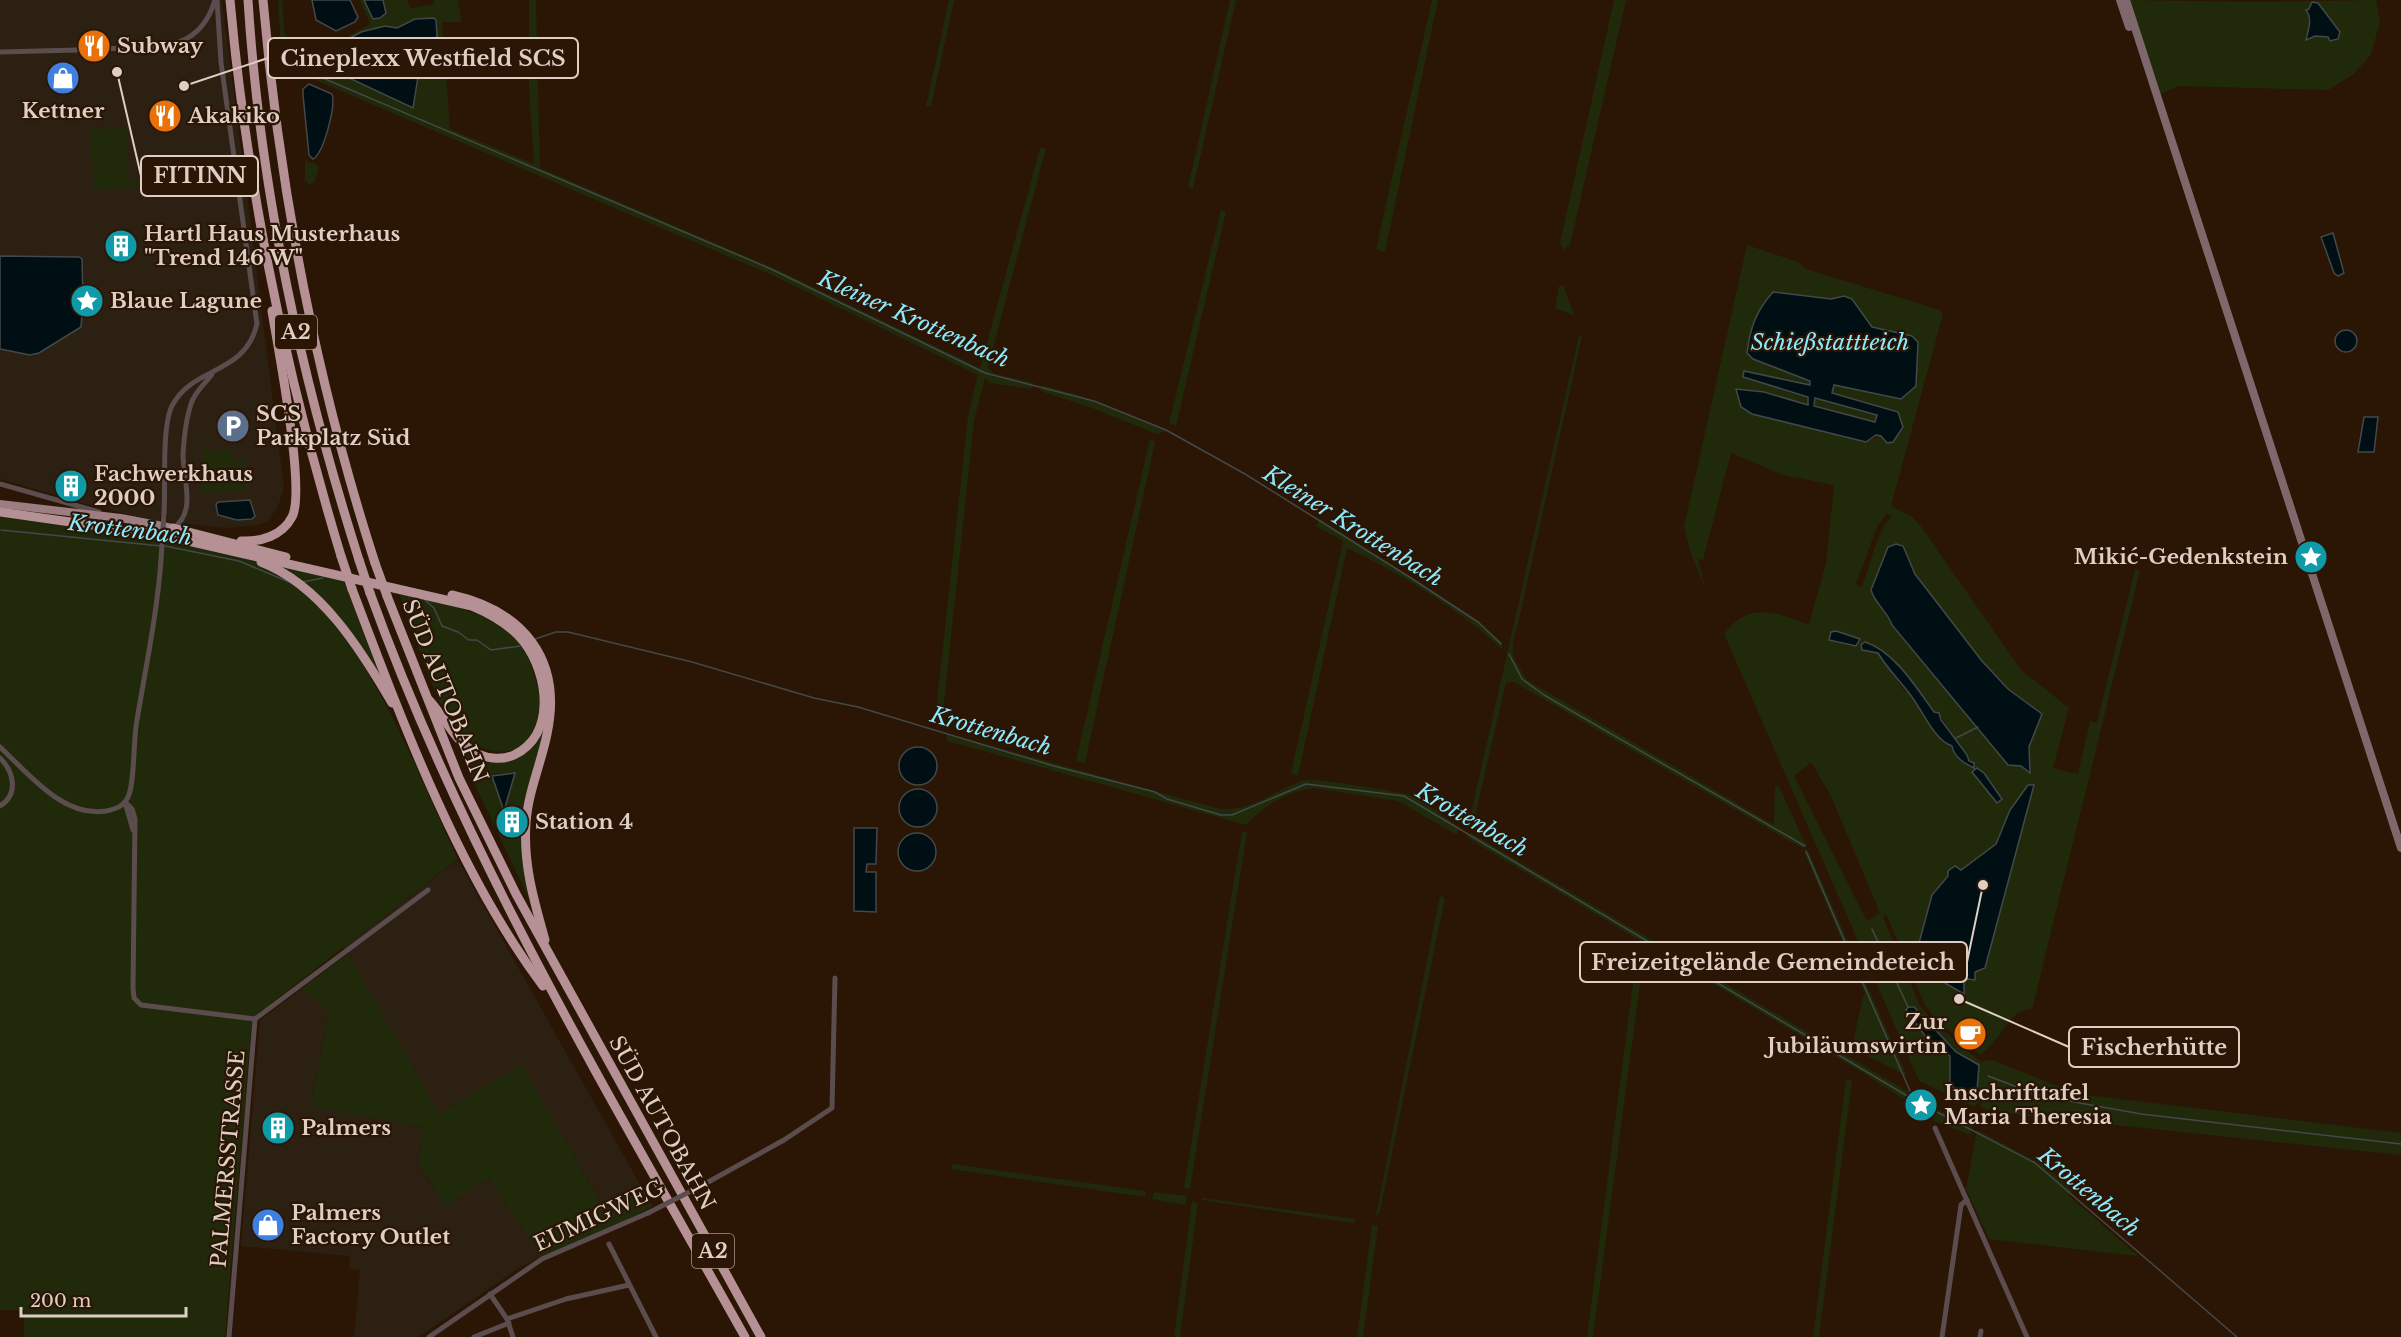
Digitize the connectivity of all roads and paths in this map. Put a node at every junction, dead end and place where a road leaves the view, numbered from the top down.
1 (216, 0) edge
2 (230, 0) edge
3 (248, 0) edge
4 (262, 0) edge
5 (2120, 0) edge
6 (2126, 0) edge
7 (102, 49) tunnel mouth
8 (77, 50) tunnel mouth
9 (0, 52) edge
10 (2143, 60) junction
11 (265, 254) junction
12 (213, 373) junction
13 (0, 484) edge
14 (0, 504) edge
15 (0, 512) edge
16 (37, 516) junction
17 (121, 518) junction
18 (0, 521) edge
19 (172, 528) junction
20 (218, 538) junction
21 (225, 549) junction
22 (520, 632) junction
23 (532, 647) junction
24 (425, 695) junction
25 (405, 724) junction
26 (0, 747) edge
27 (0, 758) edge
28 (125, 802) junction
29 (0, 807) edge
30 (2401, 848) edge
31 (428, 890) dead end
32 (550, 959) junction
33 (835, 978) dead end
34 (556, 1002) junction
35 (255, 1019) junction
36 (1935, 1128) dead end
37 (1967, 1200) junction
38 (609, 1244) dead end
39 (629, 1285) junction
40 (490, 1294) junction
41 (508, 1321) junction
42 (229, 1337) edge
43 (429, 1337) edge
44 (474, 1337) edge
45 (513, 1337) edge
46 (656, 1337) edge
47 (745, 1337) edge
48 (761, 1337) edge
49 (1942, 1337) edge
50 (2027, 1337) edge

1 - 7 street
1 - 12 street
2 - 11 highway
3 - 34 highway, SÜD AUTOBAHN / A2, bridge
4 - 24 highway, SÜD AUTOBAHN / A2, bridge
5 - 10 main road
6 - 10 main road
8 - 9 street
10 - 30 main road
11 - 20 highway
11 - 25 highway, bridge
12 - 19 street
12 - 28 street, bridge
13 - 17 street
14 - 17 main road
15 - 16 highway
16 - 18 highway
16 - 21 highway
17 - 19 main road
19 - 20 highway
20 - 22 highway
21 - 22 highway
21 - 25 highway
22 - 23 highway
23 - 24 highway
23 - 32 highway
24 - 32 highway, SÜD AUTOBAHN / A2
25 - 34 highway
26 - 28 street
27 - 29 street
28 - 35 street
31 - 35 street
32 - 48 highway, SÜD AUTOBAHN / A2
33 - 40 street, EUMIGWEG, bridge
34 - 47 highway, SÜD AUTOBAHN / A2
35 - 42 street, PALMERSSTRASSE
36 - 37 street
37 - 49 street
37 - 50 street
38 - 39 street
39 - 41 street
39 - 46 street
40 - 41 street
40 - 43 street, EUMIGWEG
41 - 44 street
41 - 45 street

